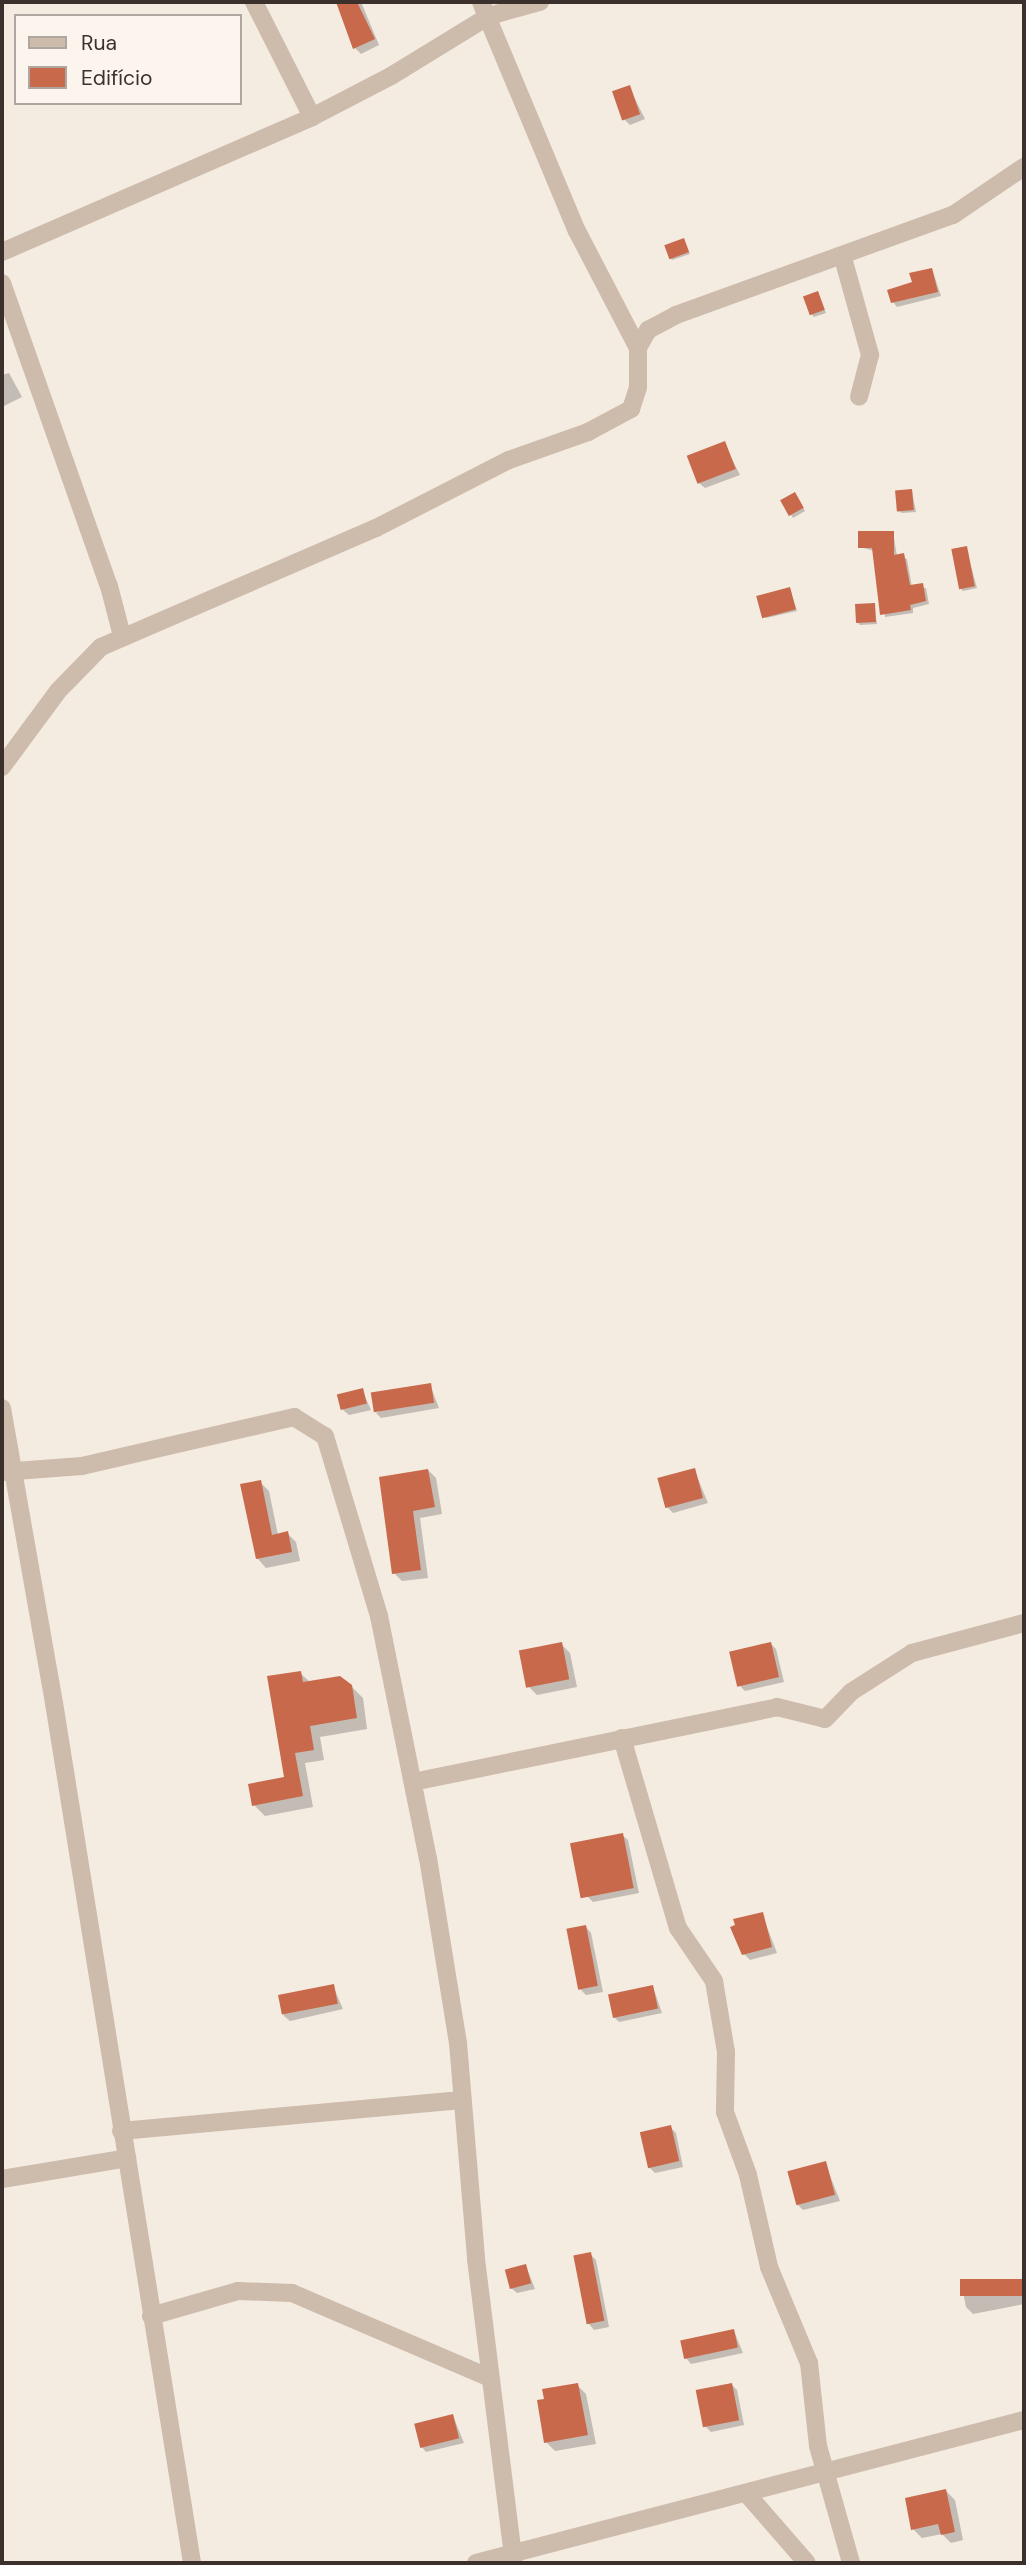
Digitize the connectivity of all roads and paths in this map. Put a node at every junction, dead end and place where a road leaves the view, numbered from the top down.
1 (254, 2) edge
2 (540, 2) edge
3 (485, 9) edge
4 (312, 117) junction
5 (1024, 167) edge
6 (2, 253) edge
7 (843, 258) junction
8 (2, 284) edge
9 (638, 348) junction
10 (859, 397) dead end
11 (122, 636) junction
12 (2, 767) edge
13 (2, 1408) edge
14 (8, 1471) edge
15 (1024, 1623) edge
16 (622, 1738) junction
17 (413, 1782) junction
18 (462, 2100) junction
19 (121, 2131) junction
20 (127, 2158) junction
21 (2, 2179) edge
22 (151, 2316) junction
23 (490, 2378) junction
24 (1024, 2420) edge
25 (829, 2474) junction
26 (747, 2494) junction
27 (513, 2557) edge
28 (192, 2563) edge
29 (476, 2563) edge
30 (807, 2563) edge
31 (851, 2563) edge

1 - 4 street
2 - 3 street
3 - 4 street
3 - 9 street
4 - 6 street
5 - 7 street
7 - 9 street
7 - 10 street
8 - 11 street
9 - 11 street
11 - 12 street
13 - 14 street
14 - 17 street
14 - 19 street
15 - 16 street
16 - 17 street
16 - 25 street
17 - 18 street
18 - 19 street
18 - 23 street
19 - 20 street
20 - 21 street
20 - 22 street
22 - 23 street
22 - 28 street
23 - 27 street
24 - 25 street
25 - 26 street
25 - 31 street
26 - 27 street
26 - 30 street
27 - 29 street

